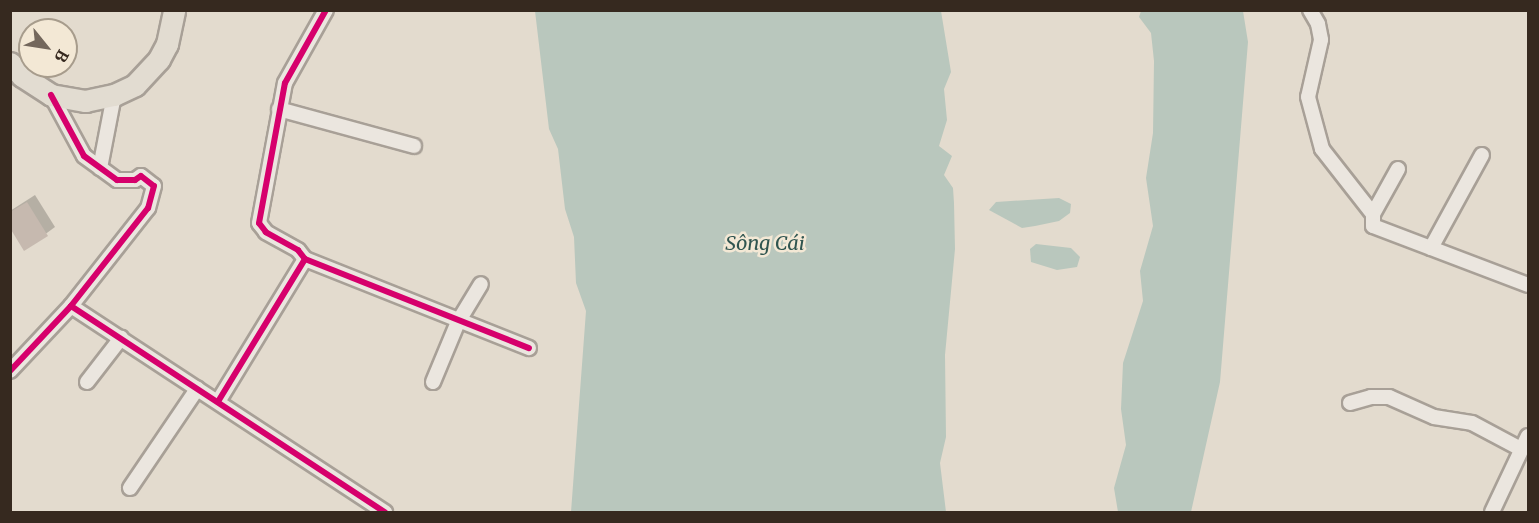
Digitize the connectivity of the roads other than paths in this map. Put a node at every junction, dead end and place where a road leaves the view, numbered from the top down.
1 (174, 10) edge
2 (326, 10) edge
3 (1310, 10) edge
4 (10, 63) edge
5 (51, 95) junction
6 (114, 95) junction
7 (279, 109) junction
8 (414, 146) dead end
9 (1482, 155) dead end
10 (100, 168) junction
11 (1398, 169) dead end
12 (1373, 214) junction
13 (1431, 248) junction
14 (305, 259) junction
15 (481, 284) dead end
16 (1528, 285) edge
17 (71, 306) junction
18 (458, 322) junction
19 (121, 338) junction
20 (529, 348) dead end
21 (10, 371) edge
22 (87, 382) dead end
23 (433, 382) dead end
24 (197, 389) junction
25 (219, 400) junction
26 (1350, 404) dead end
27 (1528, 436) edge
28 (1521, 449) junction
29 (130, 488) dead end
30 (381, 510) edge
31 (1492, 513) edge

1 - 6 main road
2 - 7 street
3 - 12 street
4 - 5 main road
5 - 6 main road
5 - 10 street
6 - 10 street
7 - 8 street
7 - 14 street
9 - 13 street
10 - 17 street
11 - 12 street
12 - 13 street
13 - 16 street
14 - 18 street
14 - 25 street
15 - 18 street
17 - 19 street
17 - 21 street
18 - 20 street
18 - 23 street
19 - 22 street
19 - 24 street
24 - 25 street
24 - 29 street
25 - 30 street
26 - 28 street
27 - 28 street
28 - 31 street

